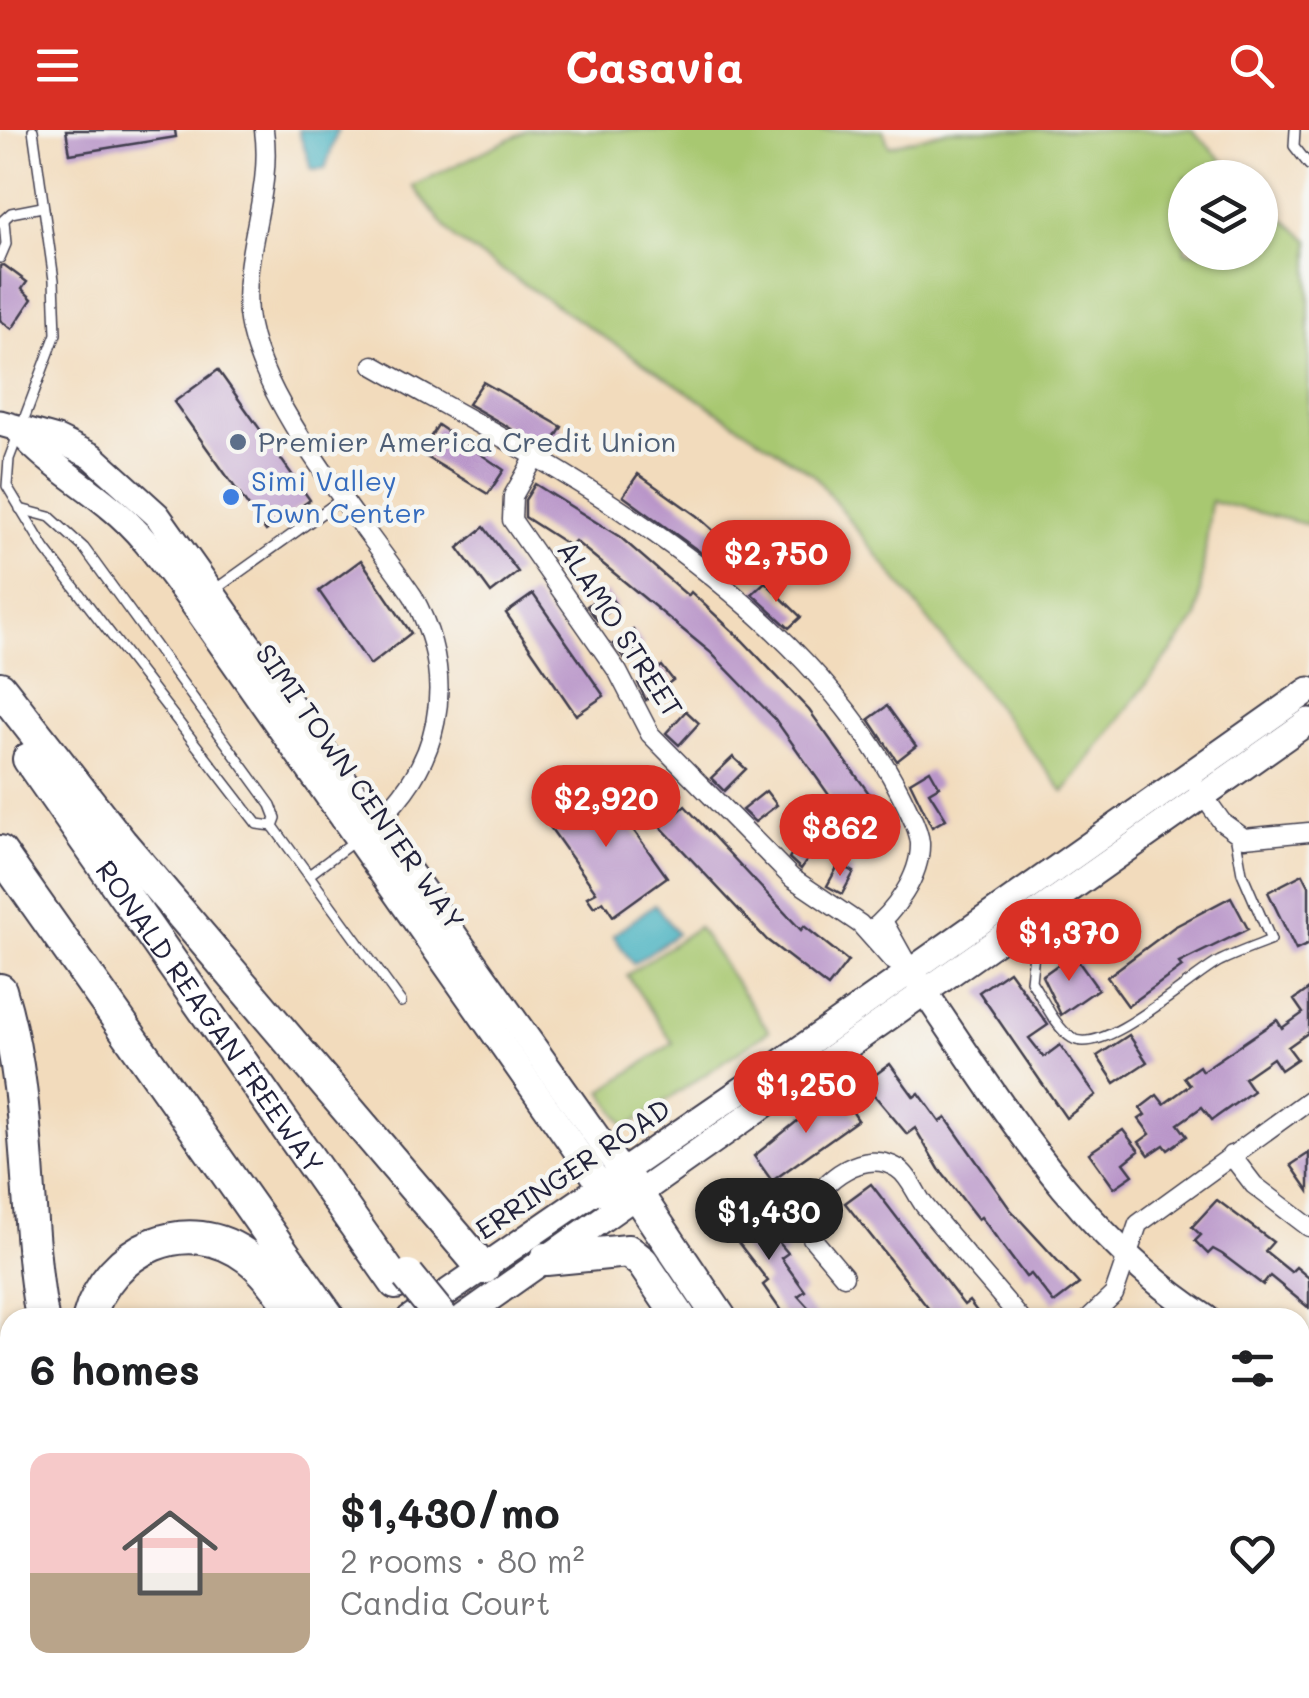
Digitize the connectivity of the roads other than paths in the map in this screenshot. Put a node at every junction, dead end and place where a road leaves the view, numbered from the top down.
1 (33, 130) edge
2 (264, 130) edge
3 (1295, 130) edge
4 (1309, 165) edge
5 (42, 207) junction
6 (2, 222) edge
7 (0, 258) edge
8 (374, 365) dead end
9 (9, 427) edge
10 (535, 457) junction
11 (345, 497) junction
12 (20, 510) junction
13 (204, 599) junction
14 (0, 688) edge
15 (1309, 690) edge
16 (0, 718) edge
17 (1309, 721) edge
18 (1196, 786) junction
19 (272, 826) junction
20 (367, 830) junction
21 (1309, 832) edge
22 (1234, 833) junction
23 (0, 852) edge
24 (309, 874) junction
25 (1022, 923) junction
26 (876, 926) junction
27 (918, 981) junction
28 (0, 990) edge
29 (401, 1002) dead end
30 (1309, 1100) edge
31 (1230, 1155) junction
32 (620, 1191) junction
33 (1309, 1227) edge
34 (1127, 1255) junction
35 (546, 1259) junction
36 (482, 1268) junction
37 (844, 1276) dead end
38 (402, 1280) junction
39 (40, 1308) edge
40 (93, 1308) edge
41 (291, 1308) edge
42 (322, 1308) edge
43 (415, 1308) edge
44 (424, 1308) edge
45 (431, 1308) edge
46 (476, 1308) edge
47 (673, 1308) edge
48 (712, 1308) edge
49 (1012, 1308) edge
50 (1099, 1308) edge
51 (1193, 1308) edge

1 - 5 lane
2 - 11 street
3 - 4 lane
5 - 6 lane
5 - 9 lane
6 - 7 lane
8 - 10 street
9 - 12 lane
9 - 13 main road, SIMI TOWN CENTER WAY
10 - 26 street, ALAMO STREET
10 - 26 street
11 - 13 lane
11 - 20 street
12 - 19 lane
12 - 19 lane
13 - 20 main road, SIMI TOWN CENTER WAY
14 - 36 highway
15 - 18 main road, ERRINGER ROAD
16 - 38 highway, RONALD REAGAN FREEWAY
17 - 18 main road, ERRINGER ROAD
18 - 22 street
18 - 25 main road, ERRINGER ROAD
18 - 27 main road, ERRINGER ROAD
19 - 24 lane
20 - 24 lane
20 - 32 main road, SIMI TOWN CENTER WAY
21 - 22 street
22 - 25 lane
23 - 42 highway
24 - 29 lane
25 - 27 main road, ERRINGER ROAD
26 - 27 street, ALAMO STREET
27 - 32 main road, ERRINGER ROAD
27 - 34 main road, ALAMO STREET
28 - 39 highway
30 - 31 street
31 - 33 street
31 - 34 street
32 - 35 main road, ERRINGER ROAD
32 - 36 main road, ERRINGER ROAD
32 - 48 highway
34 - 50 street
34 - 51 main road, ALAMO STREET
35 - 46 main road, ERRINGER ROAD
35 - 47 highway
36 - 44 main road, ERRINGER ROAD
37 - 49 street
38 - 43 highway
38 - 45 highway, bridge
40 - 41 highway

